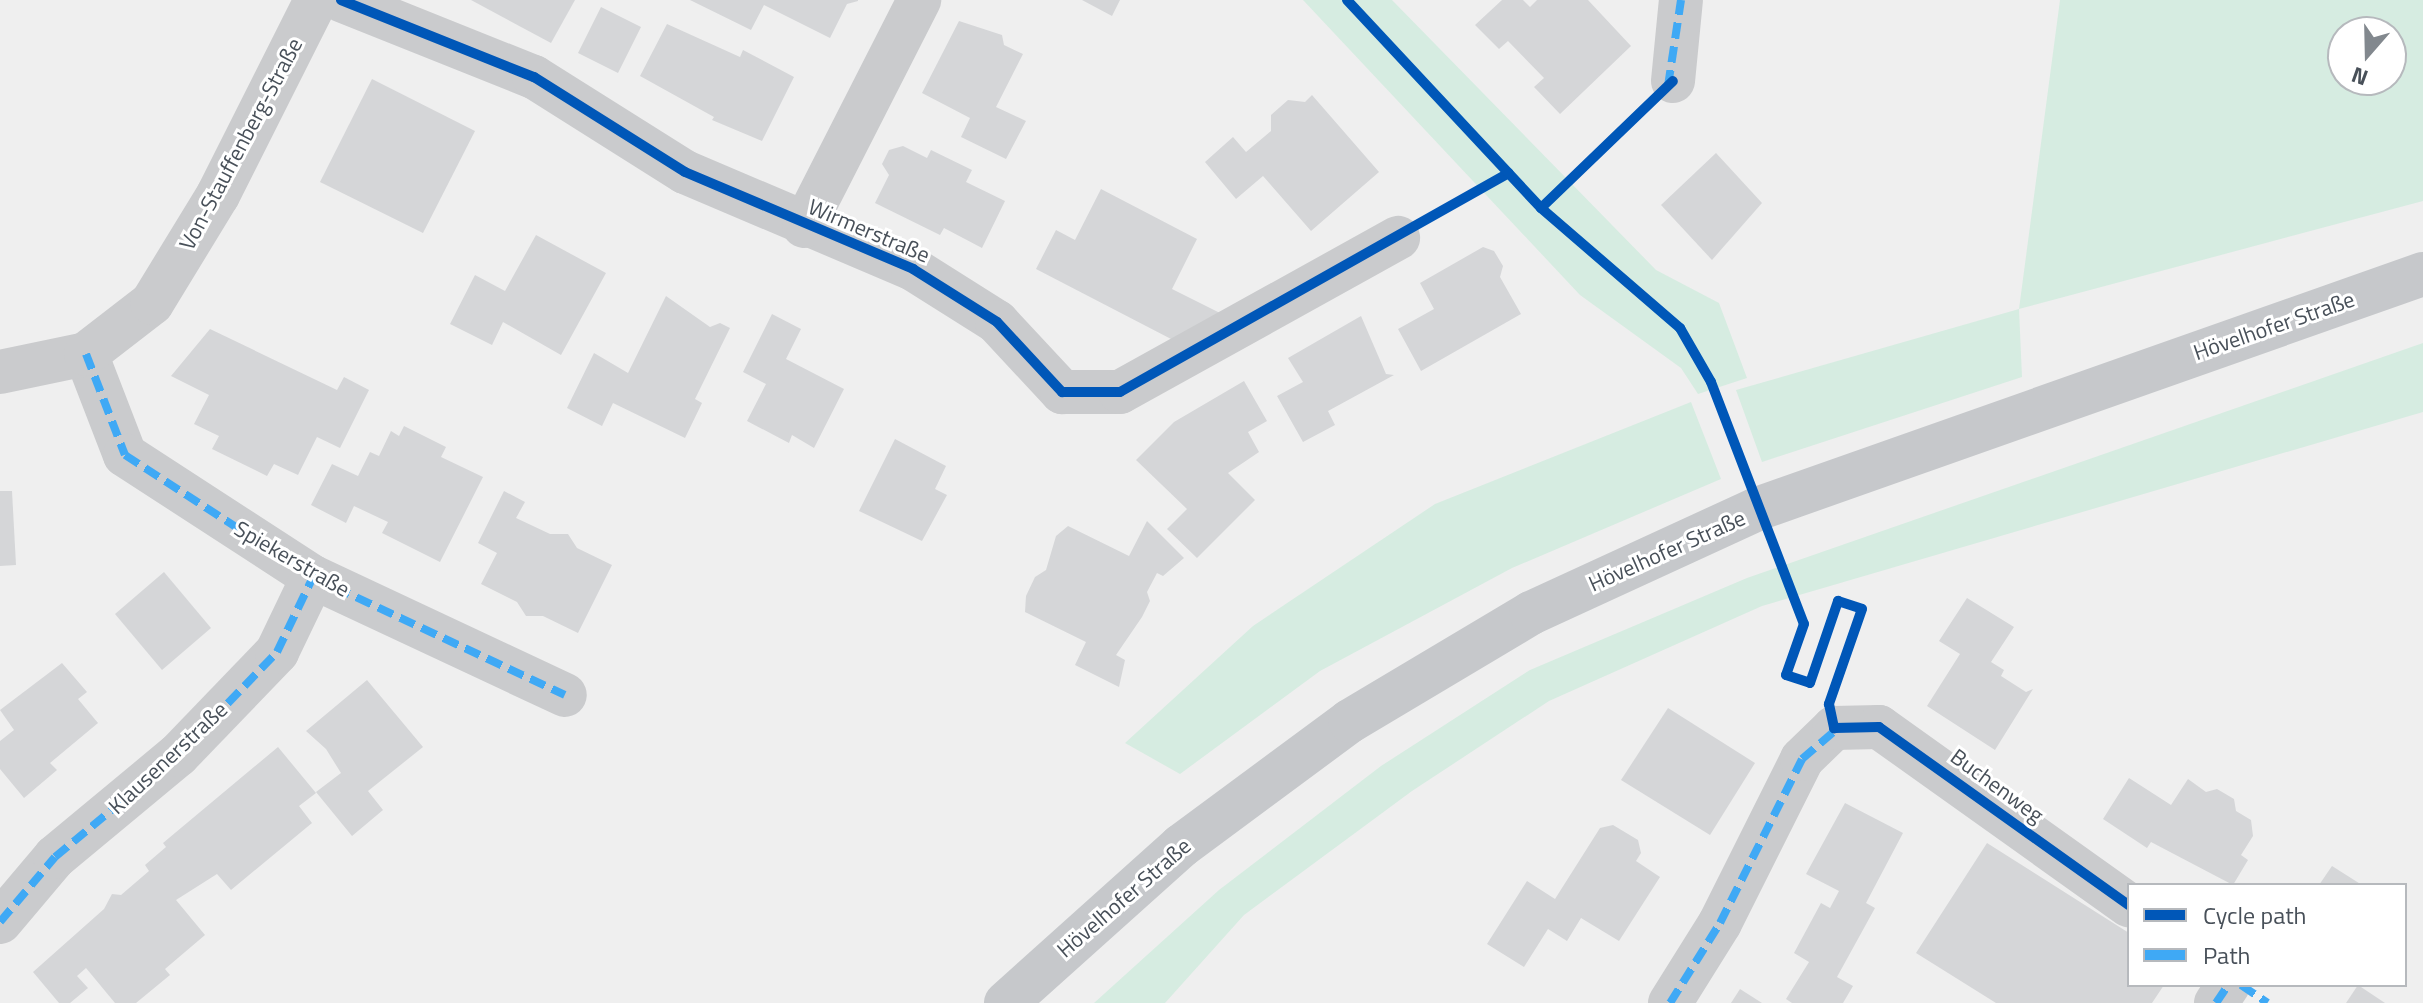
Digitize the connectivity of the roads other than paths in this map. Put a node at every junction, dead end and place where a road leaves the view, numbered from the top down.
1 (316, 0) edge
2 (341, 0) edge
3 (919, 0) edge
4 (1681, 0) edge
5 (1673, 81) dead end
6 (804, 226) junction
7 (1398, 238) dead end
8 (2423, 274) edge
9 (86, 354) junction
10 (0, 372) edge
11 (313, 577) junction
12 (565, 695) dead end
13 (2127, 904) edge
14 (0, 922) edge
15 (1006, 1003) edge
16 (1670, 1003) edge

1 - 9 street, Von-Stauffenberg-Straße
2 - 6 street, Wirmerstraße
3 - 6 street, Wirmerstraße
4 - 5 street
6 - 7 street, Wirmerstraße
8 - 15 main road, Hövelhofer Straße
9 - 10 street, Von-Stauffenberg-Straße
9 - 11 street, Spiekerstraße
11 - 12 street, Spiekerstraße
11 - 14 street, Klausenerstraße
13 - 16 street, Buchenweg

